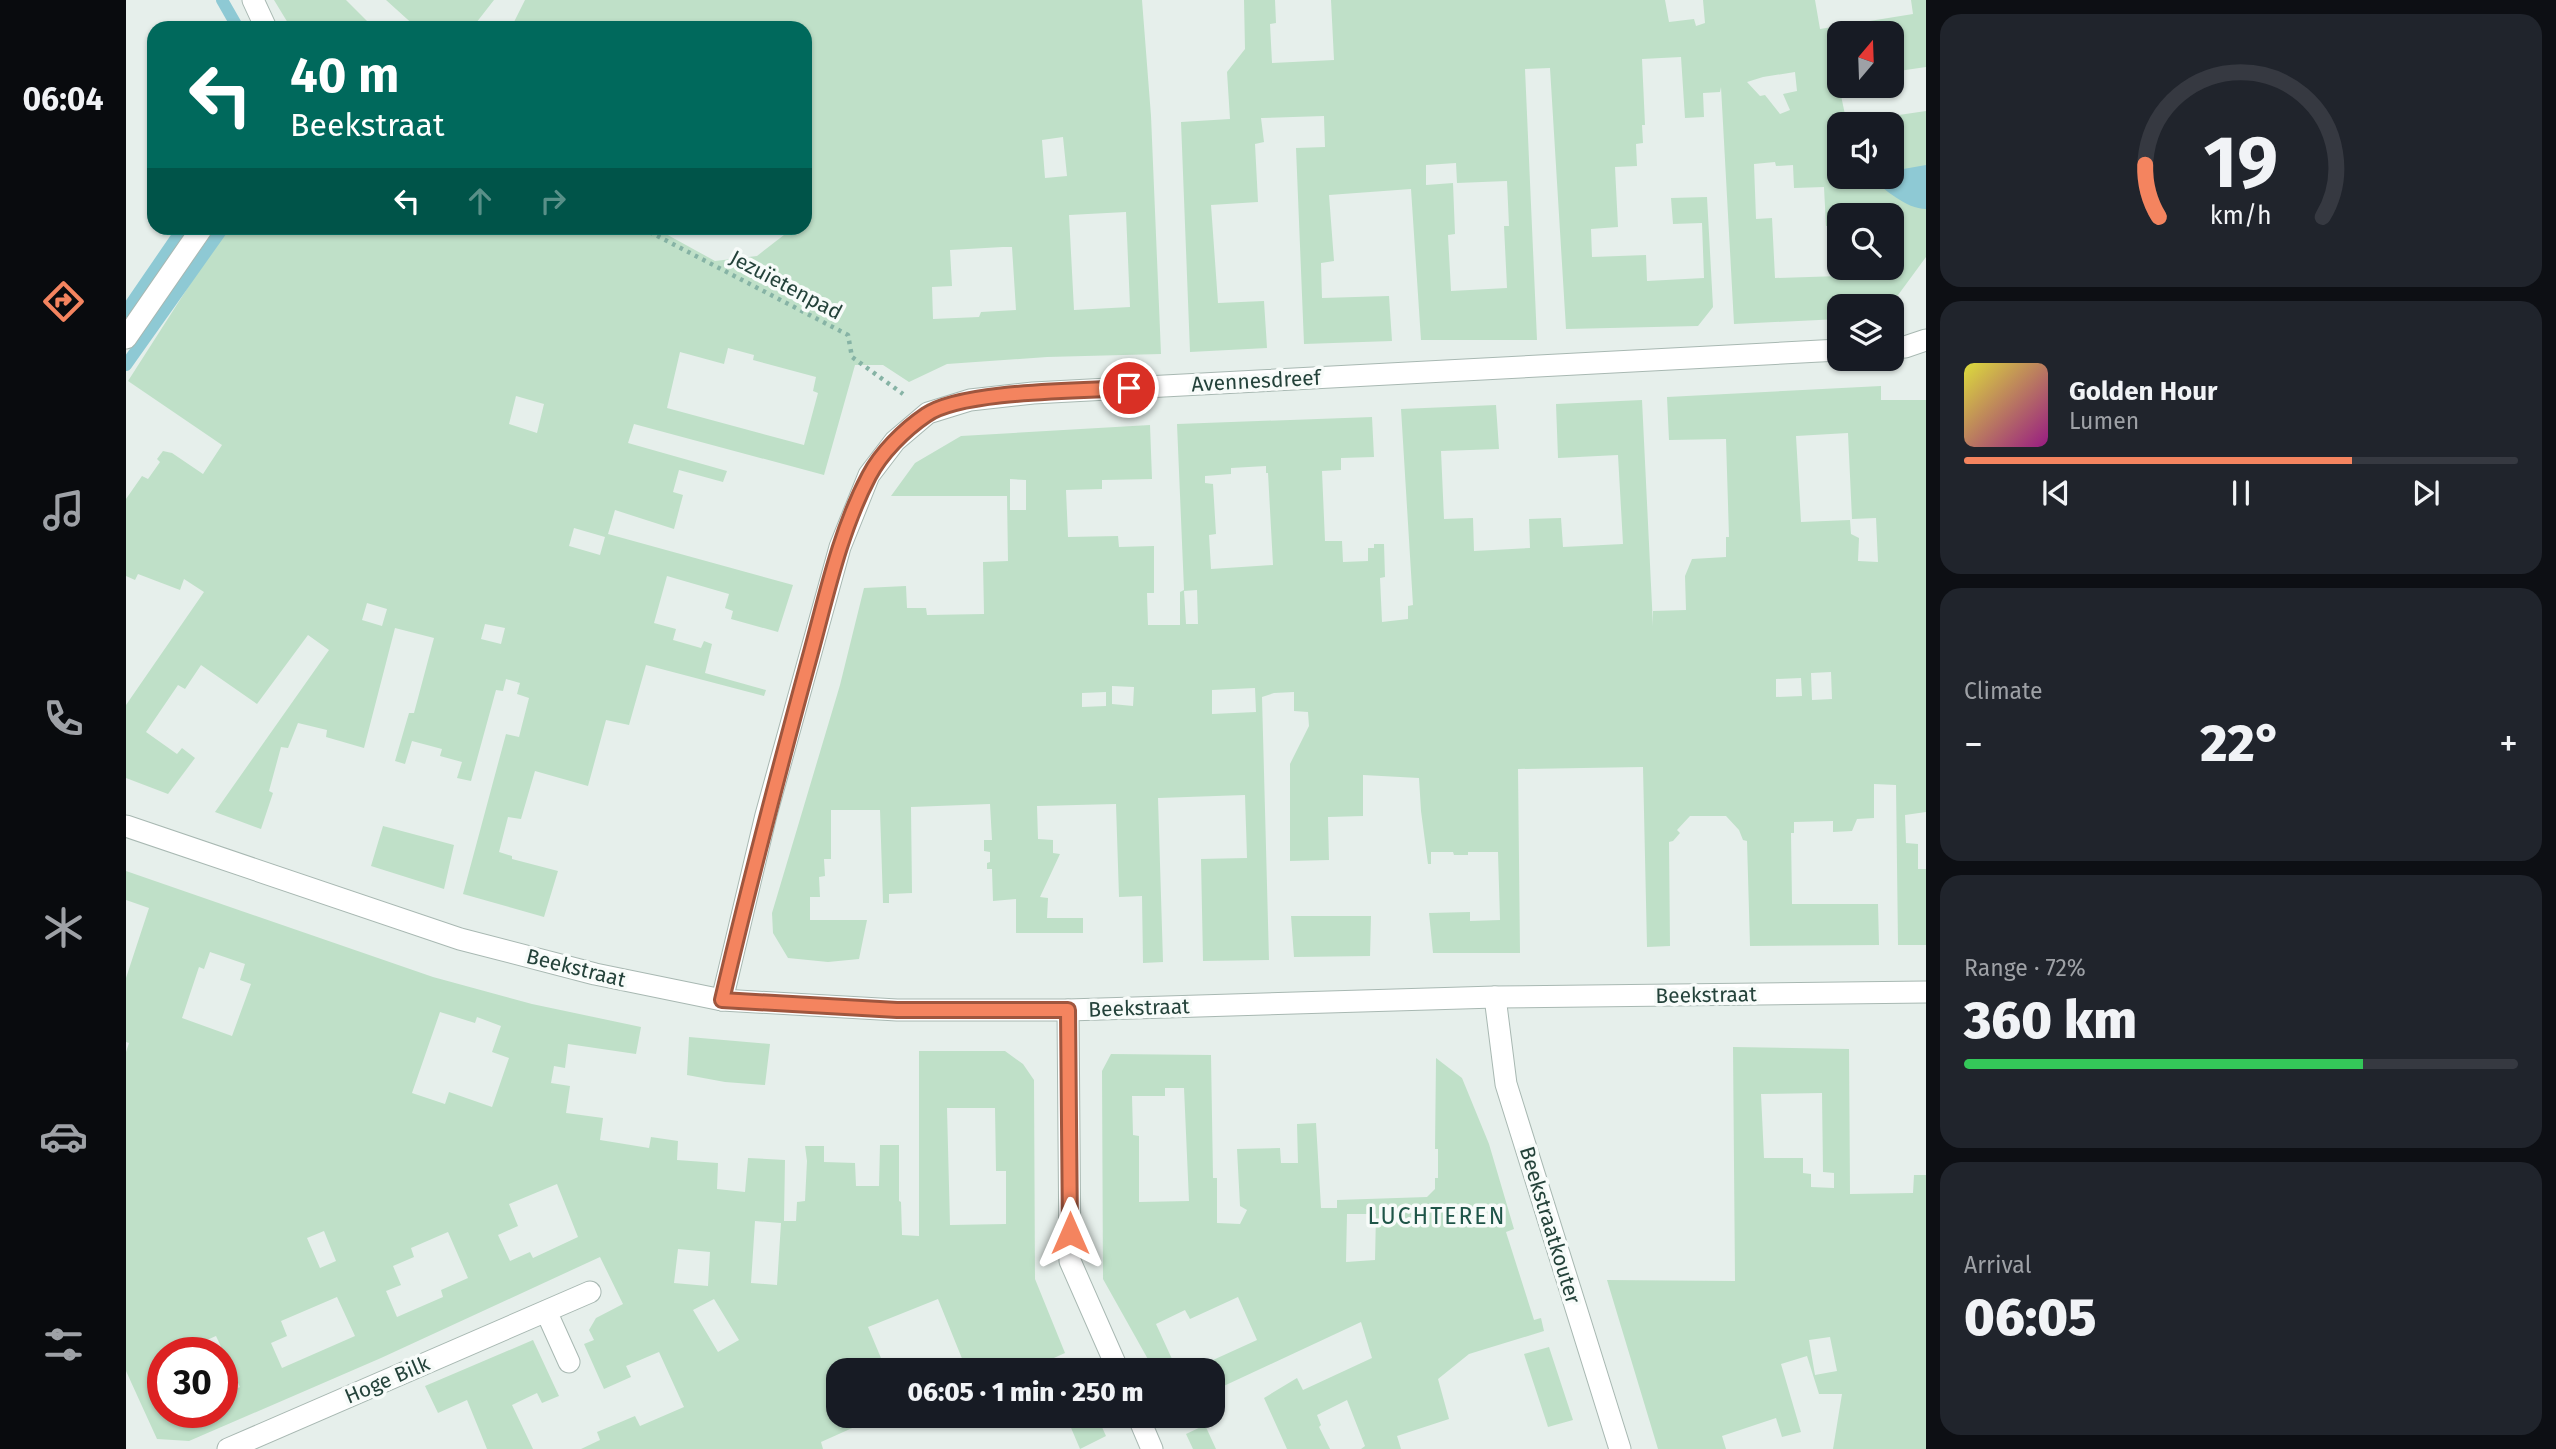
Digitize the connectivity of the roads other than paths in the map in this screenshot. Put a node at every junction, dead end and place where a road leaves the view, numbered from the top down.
1 (253, 0) edge
2 (263, 21) edge
3 (197, 235) edge
4 (126, 338) edge
5 (1926, 340) edge
6 (1908, 348) edge
7 (1827, 351) edge
8 (126, 827) edge
9 (1926, 992) edge
10 (1495, 997) junction
11 (722, 1000) junction
12 (1068, 1010) junction
13 (590, 1292) dead end
14 (546, 1311) junction
15 (1113, 1358) edge
16 (569, 1362) dead end
17 (1143, 1428) edge
18 (228, 1449) edge
19 (1152, 1449) edge
20 (1620, 1449) edge

1 - 2 street
3 - 4 street
5 - 6 street
7 - 11 street, Avennesdreef
8 - 11 street, Beekstraat
9 - 10 street, Beekstraat
10 - 12 street, Beekstraat
10 - 20 street, Beekstraatkouter
11 - 12 street, Beekstraat
12 - 15 street
13 - 14 street, Hoge Bilk
14 - 16 street
14 - 18 street, Hoge Bilk
17 - 19 street

